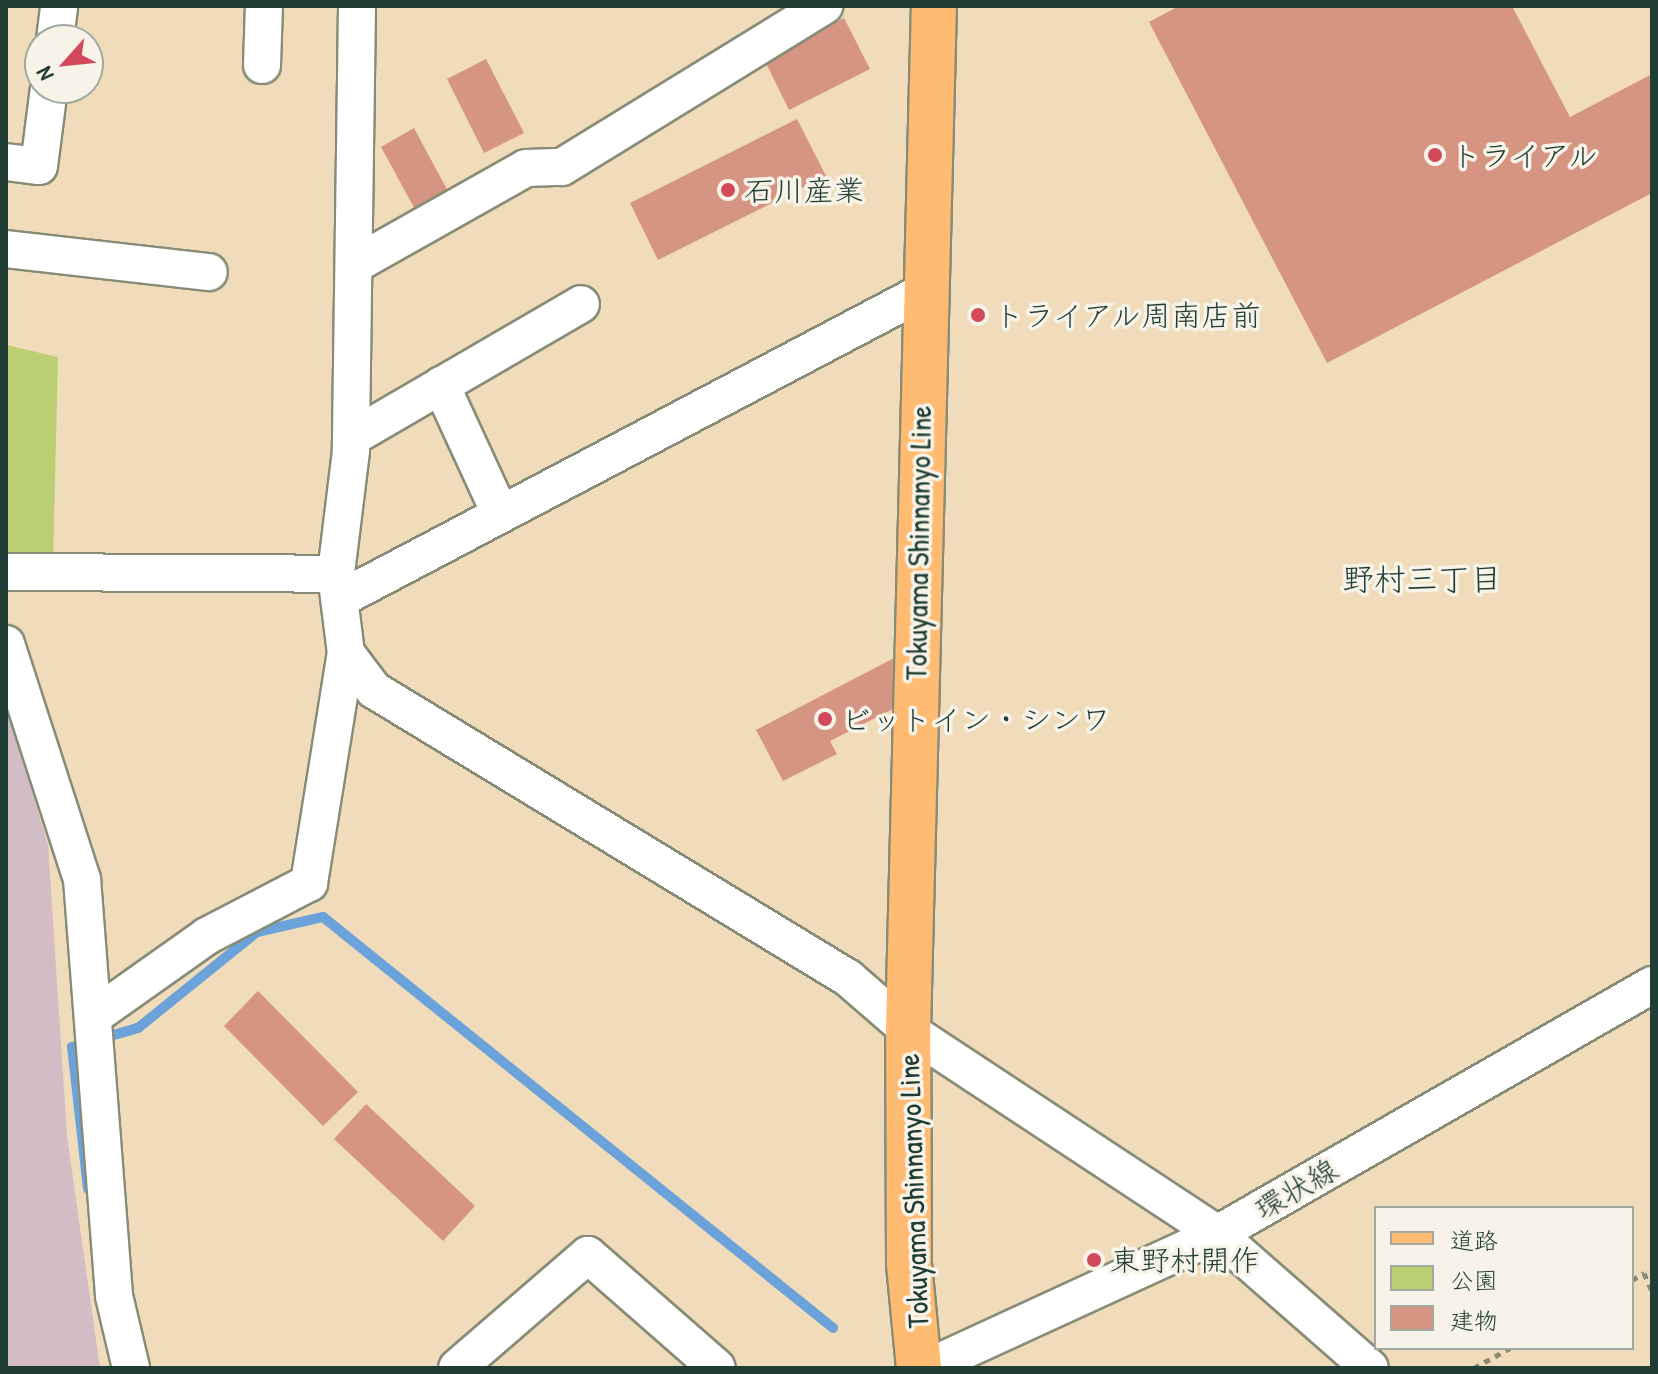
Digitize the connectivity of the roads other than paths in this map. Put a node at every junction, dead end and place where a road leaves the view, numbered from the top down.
1 (264, 6) edge
2 (357, 6) edge
3 (824, 6) edge
4 (934, 6) edge
5 (262, 65) dead end
6 (47, 104) edge
7 (6, 162) edge
8 (6, 249) edge
9 (354, 265) junction
10 (209, 272) dead end
11 (923, 292) junction
12 (581, 304) dead end
13 (441, 385) junction
14 (351, 438) junction
15 (499, 511) junction
16 (6, 572) edge
17 (338, 586) junction
18 (6, 644) edge
19 (346, 653) junction
20 (1652, 985) edge
21 (94, 1016) junction
22 (908, 1030) junction
23 (1217, 1234) junction
24 (131, 1368) edge
25 (457, 1368) edge
26 (717, 1368) edge
27 (919, 1368) edge
28 (926, 1368) edge
29 (1370, 1368) edge

1 - 5 street
2 - 9 street
3 - 9 street
4 - 11 main road, Tokuyama Shinnanyo Line
6 - 7 street
8 - 10 street
9 - 14 street
11 - 15 street
11 - 22 main road, Tokuyama Shinnanyo Line
12 - 13 street
13 - 14 street
13 - 15 street
14 - 17 street
15 - 17 street
16 - 17 street
17 - 19 street
18 - 21 street
19 - 21 street
19 - 22 street
20 - 23 street, 環状線
21 - 24 street
22 - 23 street
22 - 27 main road, Tokuyama Shinnanyo Line
23 - 28 street, 環状線
23 - 29 street
25 - 26 street

